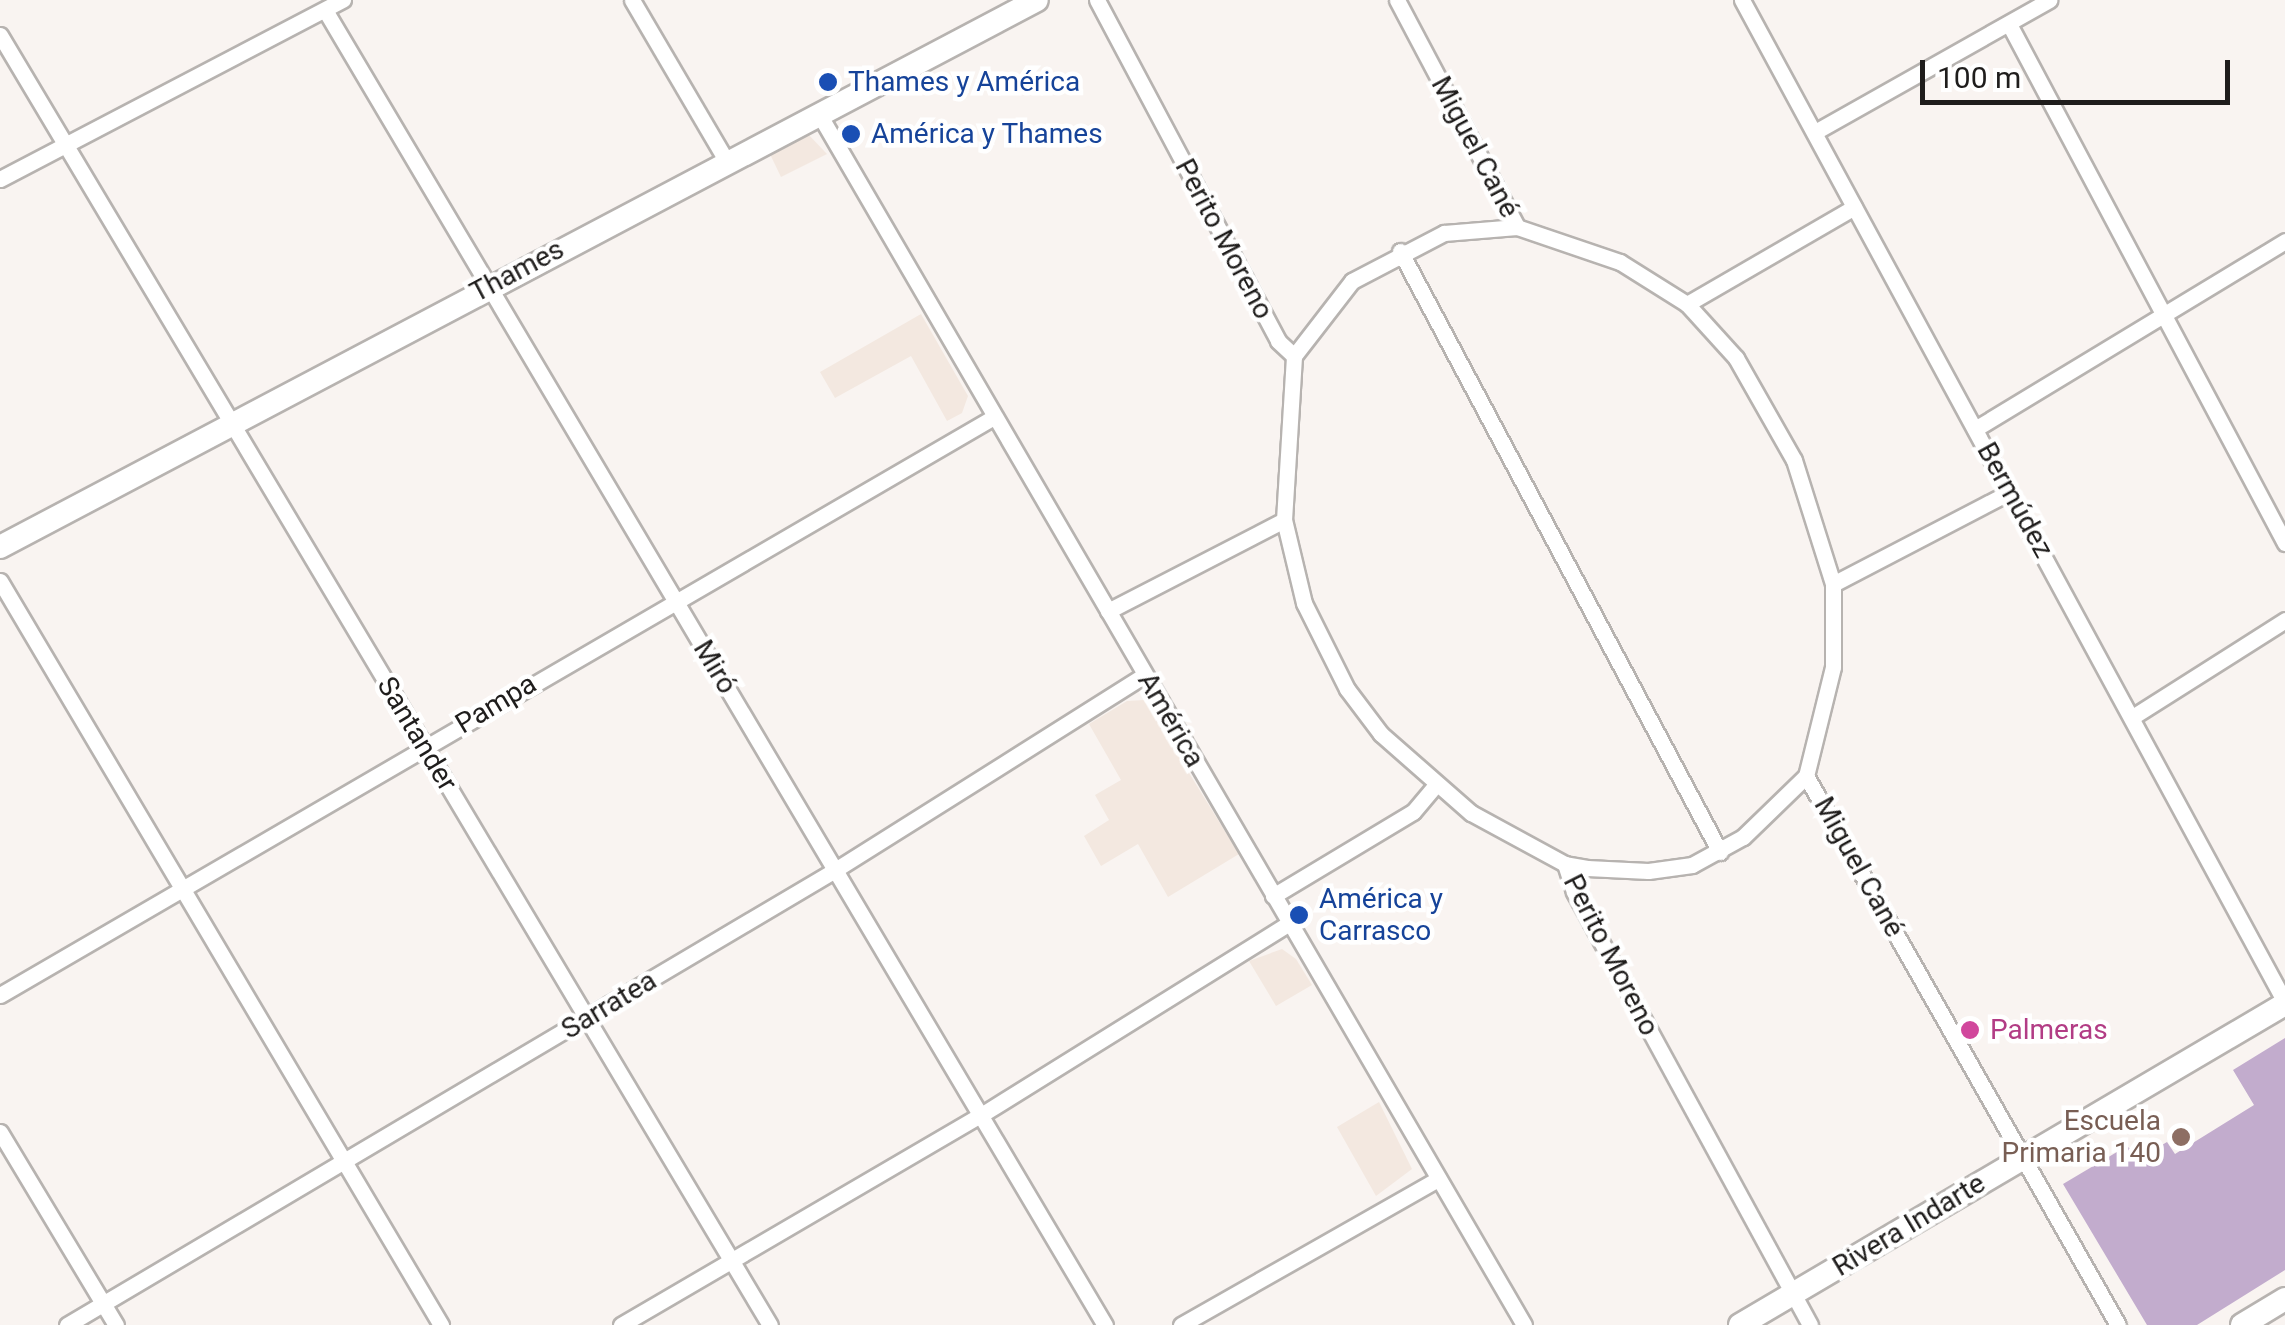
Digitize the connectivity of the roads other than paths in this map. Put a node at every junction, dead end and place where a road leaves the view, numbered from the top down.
1 (343, 0) edge
2 (632, 0) edge
3 (1037, 0) edge
4 (1098, 0) edge
5 (1396, 0) edge
6 (1742, 0) edge
7 (2050, 0) edge
8 (325, 10) junction
9 (2008, 24) junction
10 (0, 35) edge
11 (819, 114) junction
12 (1815, 132) junction
13 (65, 142) junction
14 (726, 160) junction
15 (0, 180) edge
16 (1854, 207) junction
17 (1518, 227) junction
18 (2285, 240) edge
19 (1400, 251) junction
20 (491, 285) junction
21 (1687, 304) junction
22 (2163, 318) junction
23 (1294, 356) junction
24 (994, 418) junction
25 (232, 423) junction
26 (1976, 429) junction
27 (2010, 492) junction
28 (1284, 520) junction
29 (2285, 543) edge
30 (0, 547) edge
31 (0, 581) edge
32 (1833, 584) junction
33 (674, 598) junction
34 (1108, 611) junction
35 (2285, 620) edge
36 (1144, 675) junction
37 (2134, 716) junction
38 (424, 746) junction
39 (1806, 776) junction
40 (1434, 787) junction
41 (1720, 852) junction
42 (1565, 864) junction
43 (835, 870) junction
44 (181, 888) junction
45 (1273, 896) junction
46 (1289, 922) junction
47 (0, 995) edge
48 (2285, 1003) edge
49 (590, 1016) junction
50 (981, 1115) junction
51 (0, 1132) edge
52 (2020, 1159) junction
53 (344, 1160) junction
54 (1438, 1179) junction
55 (733, 1258) junction
56 (1791, 1294) junction
57 (2285, 1298) edge
58 (104, 1304) junction
59 (67, 1325) edge
60 (116, 1325) edge
61 (441, 1325) edge
62 (621, 1325) edge
63 (770, 1325) edge
64 (1105, 1325) edge
65 (1182, 1325) edge
66 (1524, 1325) edge
67 (1740, 1325) edge
68 (1810, 1325) edge
69 (2118, 1325) edge
70 (2242, 1325) edge

1 - 8 street
2 - 14 street
3 - 11 street, Thames
4 - 23 street, Perito Moreno
5 - 17 street, Miguel Cané
6 - 12 street, Bermúdez
7 - 9 street
8 - 13 street
8 - 20 street, Miró
9 - 12 street
9 - 22 street
10 - 13 street, Santander
11 - 14 street, Thames
11 - 24 street, América
12 - 16 street, Bermúdez
13 - 15 street
13 - 25 street, Santander
14 - 20 street, Thames
16 - 21 street
16 - 26 street, Bermúdez
17 - 19 street
17 - 21 street, Miguel Cané
18 - 22 street
19 - 23 street
19 - 41 street
20 - 25 street, Thames
20 - 33 street, Miró
21 - 32 street, Miguel Cané
22 - 26 street
22 - 29 street
23 - 28 street, Perito Moreno
24 - 33 street, Pampa
24 - 34 street, América
25 - 30 street, Thames
25 - 38 street, Santander
26 - 27 street, Bermúdez
27 - 32 street
27 - 37 street, Bermúdez
28 - 34 street
28 - 40 street, Perito Moreno
31 - 44 street
32 - 39 street, Miguel Cané
33 - 38 street, Pampa
33 - 43 street, Miró
34 - 36 street, América
35 - 37 street
36 - 43 street, Sarratea
36 - 45 street, América
37 - 48 street, Bermúdez
38 - 44 street, Pampa
38 - 49 street, Santander
39 - 41 street
39 - 52 street, Miguel Cané
40 - 42 street, Perito Moreno
40 - 45 street
41 - 42 street
42 - 56 street, Perito Moreno
43 - 49 street, Sarratea
43 - 50 street, Miró
44 - 47 street, Pampa
44 - 53 street
45 - 46 street, América
46 - 50 street
46 - 54 street, América
48 - 52 street, Rivera Indarte
49 - 53 street, Sarratea
49 - 55 street, Santander
50 - 55 street
50 - 64 street, Miró
51 - 58 street
52 - 56 street, Rivera Indarte
52 - 69 street, Miguel Cané
53 - 58 street, Sarratea
53 - 61 street
54 - 65 street
54 - 66 street, América
55 - 62 street
55 - 63 street, Santander
56 - 67 street, Rivera Indarte
56 - 68 street, Perito Moreno
57 - 70 street
58 - 59 street, Sarratea
58 - 60 street

